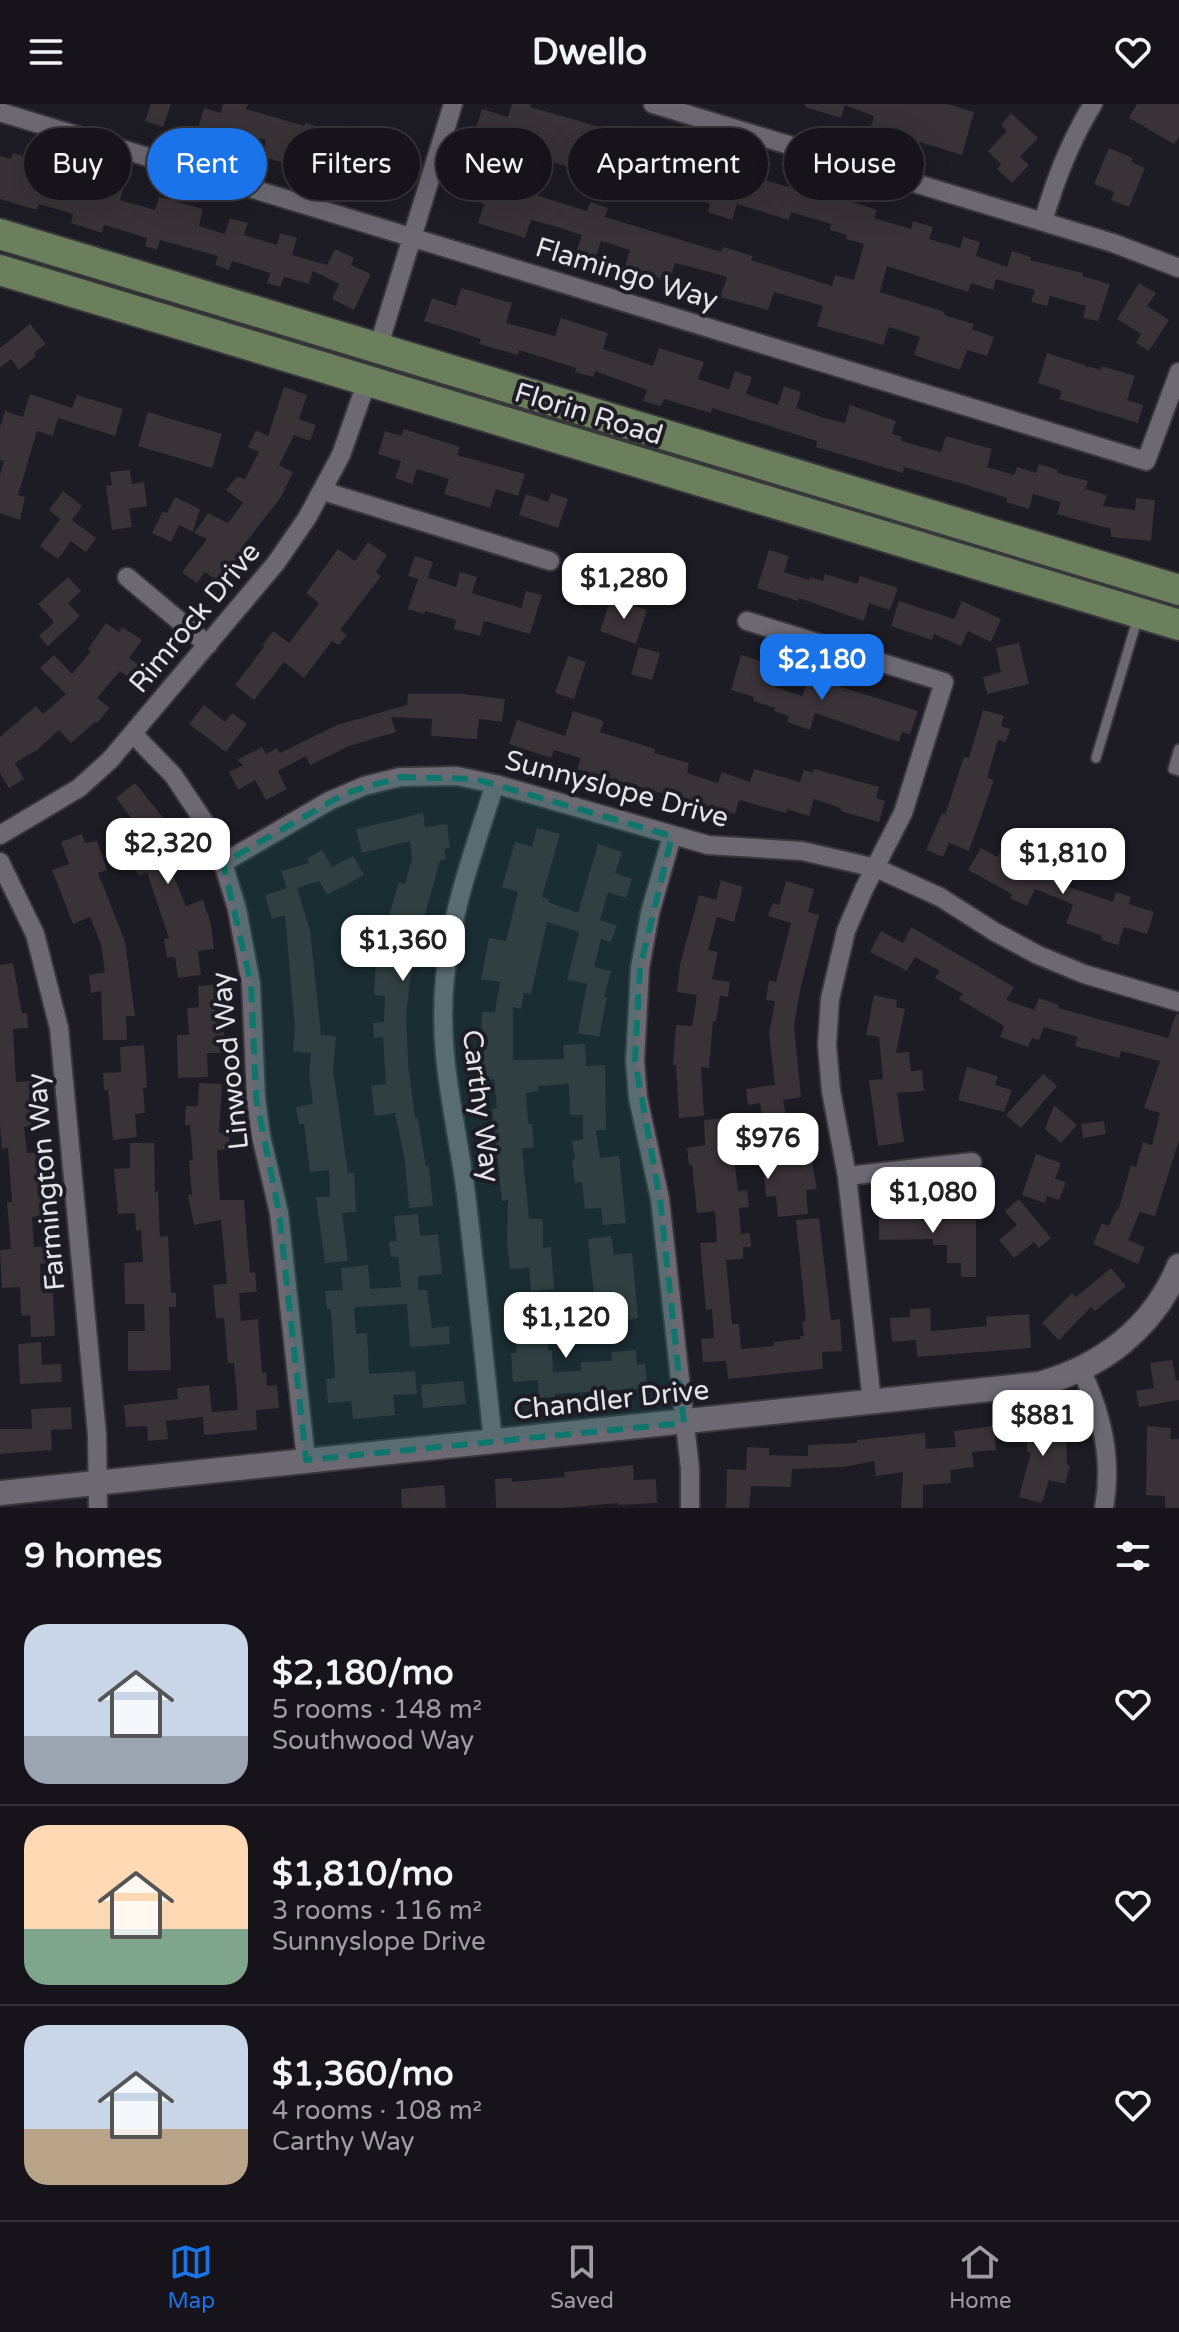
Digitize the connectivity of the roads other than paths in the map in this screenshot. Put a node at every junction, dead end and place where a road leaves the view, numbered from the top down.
1 (453, 104) edge
2 (653, 104) edge
3 (1093, 104) edge
4 (0, 112) edge
5 (1043, 222) junction
6 (0, 234) edge
7 (410, 236) junction
8 (1179, 268) edge
9 (0, 270) edge
10 (378, 348) junction
11 (426, 363) junction
12 (323, 368) junction
13 (1179, 372) edge
14 (367, 381) junction
15 (323, 491) junction
16 (550, 561) dead end
17 (127, 577) dead end
18 (1179, 590) edge
19 (1139, 614) junction
20 (747, 621) dead end
21 (1179, 625) edge
22 (208, 645) junction
23 (133, 734) junction
24 (1179, 749) edge
25 (1096, 758) dead end
26 (1179, 771) edge
27 (495, 784) junction
28 (0, 835) edge
29 (672, 836) junction
30 (0, 862) edge
31 (223, 863) junction
32 (876, 868) junction
33 (1179, 1002) edge
34 (972, 1162) dead end
35 (847, 1176) junction
36 (1179, 1266) edge
37 (1081, 1370) junction
38 (872, 1402) junction
39 (684, 1423) junction
40 (493, 1441) junction
41 (306, 1460) junction
42 (99, 1481) junction
43 (0, 1493) edge
44 (98, 1508) edge
45 (690, 1508) edge
46 (1104, 1508) edge

1 - 7 street
2 - 5 street
3 - 5 street
4 - 7 street, Flamingo Way
5 - 8 street
6 - 10 main road, Florin Road
7 - 10 street
7 - 13 street, Flamingo Way
9 - 12 main road, Florin Road
10 - 11 main road, Florin Road
10 - 12 main road
11 - 14 main road
11 - 18 main road, Florin Road
12 - 14 main road, Florin Road
14 - 15 street, Rimrock Drive
14 - 19 main road, Florin Road
15 - 16 street
15 - 22 street, Rimrock Drive
17 - 22 street
19 - 21 main road, Florin Road
19 - 25 lane
20 - 32 street
22 - 23 street, Rimrock Drive
23 - 28 street, Rimrock Drive
23 - 31 street, Linwood Way
24 - 26 lane
27 - 29 street, Sunnyslope Drive
27 - 31 street, Sunnyslope Drive
27 - 40 street, Carthy Way
29 - 32 street, Sunnyslope Drive
29 - 39 street
30 - 42 street, Farmington Way
31 - 41 street, Linwood Way
32 - 33 street, Sunnyslope Drive
32 - 35 street
34 - 35 street
35 - 38 street
36 - 37 street, Chandler Drive
37 - 38 street, Chandler Drive
37 - 46 street
38 - 39 street, Chandler Drive
39 - 40 street, Chandler Drive
39 - 45 street
40 - 41 street, Chandler Drive
41 - 42 street, Chandler Drive
42 - 43 street, Chandler Drive
42 - 44 street, Farmington Way

